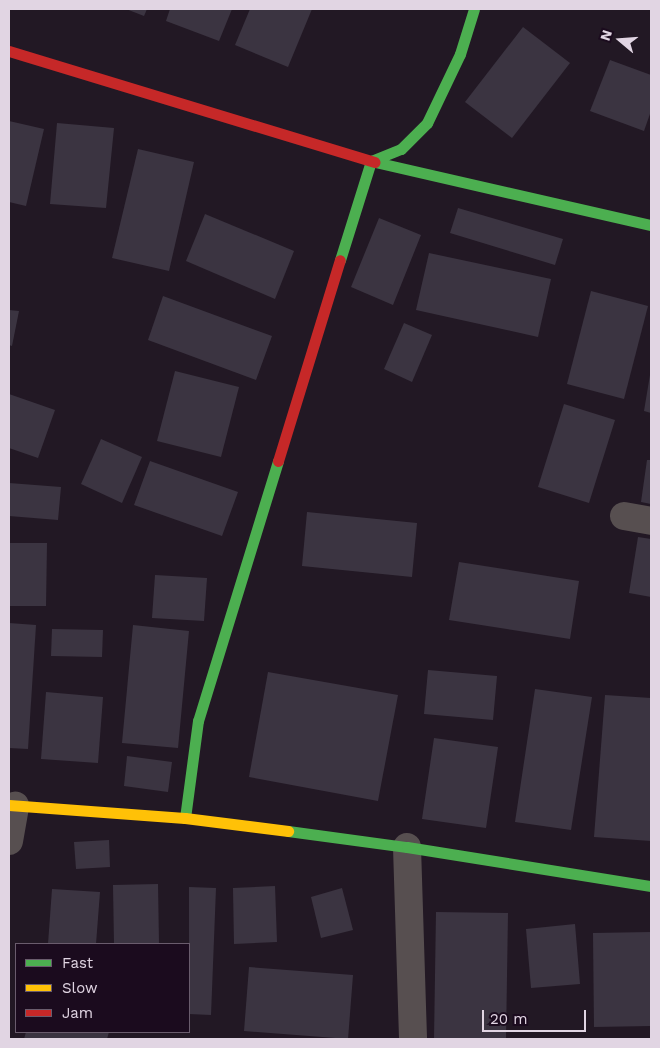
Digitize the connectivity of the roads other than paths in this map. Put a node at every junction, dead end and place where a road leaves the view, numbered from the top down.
1 (474, 9) edge
2 (9, 51) edge
3 (371, 161) junction
4 (651, 224) edge
5 (624, 516) dead end
6 (651, 520) edge
7 (12, 805) edge
8 (185, 818) junction
9 (9, 841) edge
10 (407, 847) junction
11 (651, 886) edge
12 (413, 1039) edge

1 - 3 street
2 - 3 street
3 - 4 street
3 - 8 street
5 - 6 street
7 - 8 street
7 - 9 street
8 - 10 street
10 - 11 street
10 - 12 street

